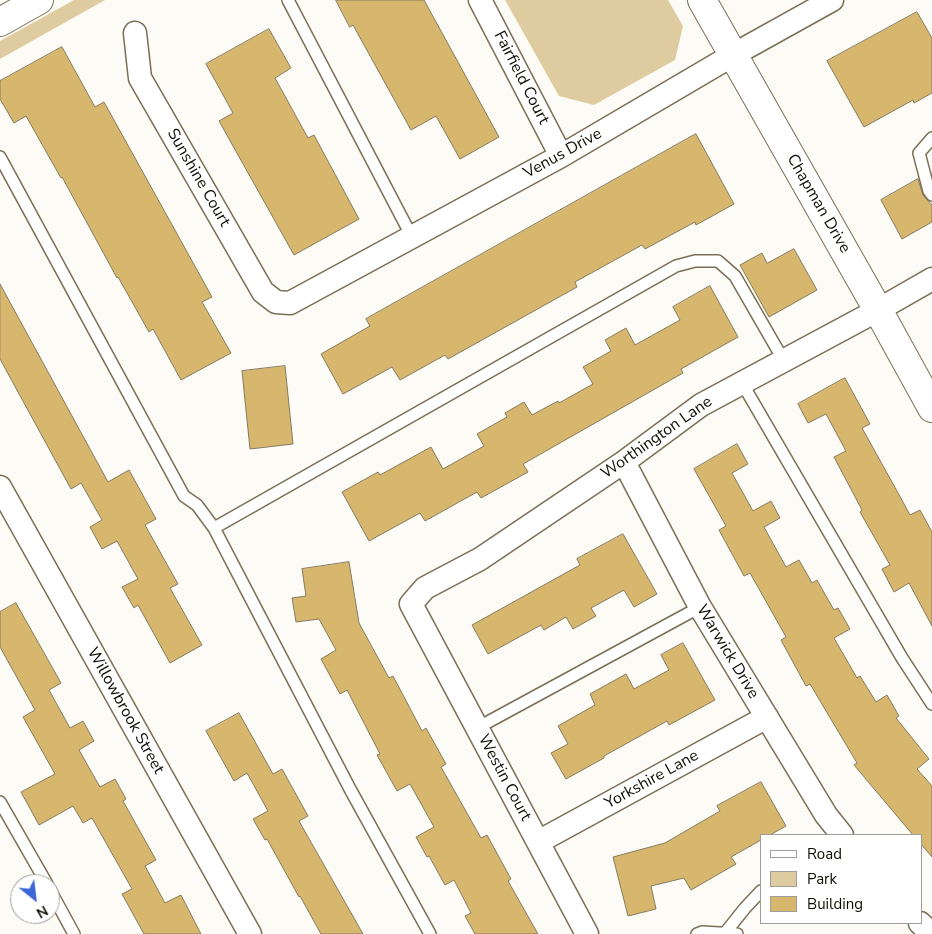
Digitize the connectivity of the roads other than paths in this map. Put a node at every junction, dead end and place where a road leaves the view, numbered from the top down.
1 (39, 0) edge
2 (288, 0) edge
3 (480, 0) edge
4 (702, 0) edge
5 (832, 0) edge
6 (0, 22) edge
7 (136, 33) dead end
8 (733, 55) junction
9 (932, 138) edge
10 (561, 156) junction
11 (0, 157) edge
12 (932, 196) edge
13 (412, 237) junction
14 (932, 279) edge
15 (290, 303) joint
16 (878, 310) junction
17 (784, 361) junction
18 (742, 383) junction
19 (932, 408) edge
20 (624, 462) junction
21 (0, 487) edge
22 (214, 528) junction
23 (700, 607) junction
24 (420, 622) joint
25 (932, 704) edge
26 (767, 717) junction
27 (477, 728) junction
28 (0, 802) edge
29 (839, 834) edge
30 (538, 842) junction
31 (41, 874) edge
32 (760, 892) edge
33 (60, 908) edge
34 (921, 924) edge
35 (74, 934) edge
36 (250, 934) edge
37 (430, 934) edge
38 (588, 934) edge
39 (697, 934) edge
40 (731, 934) edge
41 (932, 934) edge

1 - 6 street
2 - 13 lane
3 - 10 street, Fairfield Court
4 - 8 street, Chapman Drive
5 - 8 street, Venus Drive
7 - 15 street, Sunshine Court
8 - 10 street, Venus Drive
8 - 16 street, Chapman Drive
9 - 12 lane
10 - 13 street, Venus Drive
11 - 22 lane
13 - 15 street, Venus Drive
14 - 16 street, Worthington Lane
16 - 17 street, Worthington Lane
16 - 19 street, Chapman Drive
17 - 18 street, Worthington Lane
17 - 22 lane
18 - 20 street, Worthington Lane
18 - 25 lane
20 - 23 street, Warwick Drive
20 - 24 street, Worthington Lane
21 - 36 street, Willowbrook Street
22 - 37 lane
23 - 26 street, Warwick Drive
23 - 27 lane
24 - 27 street, Westin Court
26 - 29 street, Warwick Drive
26 - 30 street, Yorkshire Lane
27 - 30 street, Westin Court
28 - 31 lane
30 - 38 street, Westin Court
32 - 40 lane
33 - 35 lane
34 - 41 street
39 - 40 lane

